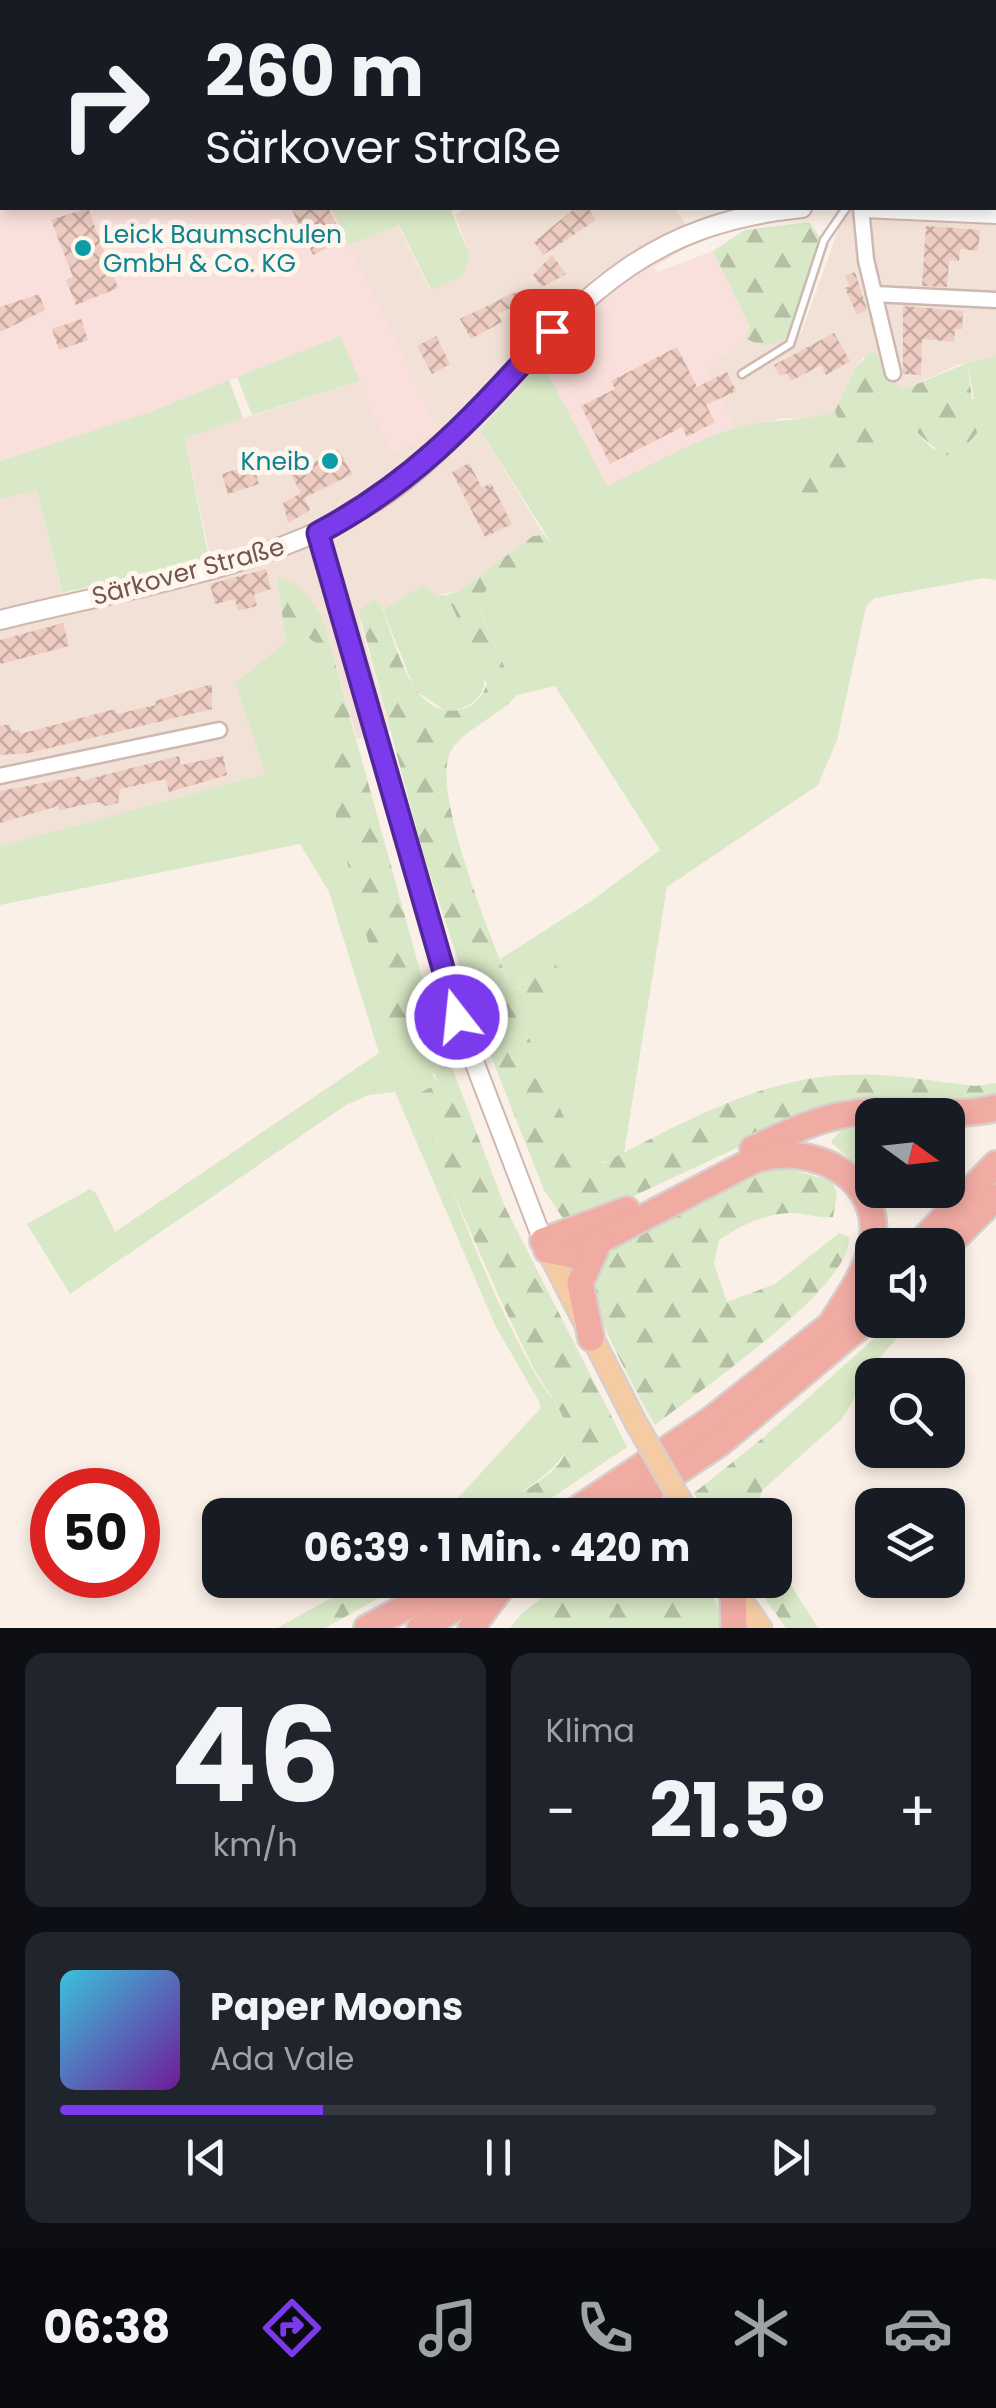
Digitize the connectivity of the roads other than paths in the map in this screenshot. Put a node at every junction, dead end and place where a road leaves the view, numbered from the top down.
1 (774, 210) edge
2 (845, 210) edge
3 (862, 210) edge
4 (907, 210) edge
5 (732, 213) edge
6 (996, 214) edge
7 (874, 294) junction
8 (996, 300) edge
9 (893, 372) dead end
10 (742, 374) dead end
11 (318, 533) junction
12 (0, 620) edge
13 (219, 730) dead end
14 (0, 776) edge
15 (996, 1108) edge
16 (996, 1164) edge
17 (996, 1197) edge
18 (934, 1228) edge
19 (965, 1229) edge
20 (598, 1244) junction
21 (545, 1246) junction
22 (855, 1303) edge
23 (830, 1326) junction
24 (855, 1330) edge
25 (591, 1338) junction
26 (594, 1498) edge
27 (638, 1498) edge
28 (679, 1498) edge
29 (423, 1598) edge
30 (474, 1598) edge
31 (494, 1598) edge
32 (732, 1598) edge
33 (741, 1598) edge
34 (367, 1628) edge
35 (420, 1628) edge
36 (471, 1628) edge
37 (734, 1628) edge
38 (762, 1628) edge

1 - 5 main road, Särkover Straße
2 - 10 lane
3 - 7 street
4 - 6 main road
5 - 11 main road, Särkover Straße
7 - 8 street
7 - 9 street
11 - 12 main road, Särkover Straße
11 - 21 main road
13 - 14 street
15 - 21 highway
16 - 18 highway
17 - 19 highway
20 - 21 highway
20 - 23 highway
20 - 25 highway
21 - 25 main road
22 - 23 highway
23 - 26 highway
24 - 27 highway
25 - 28 main road, bridge
29 - 34 highway
30 - 35 highway
31 - 36 highway
32 - 37 highway
33 - 38 main road

